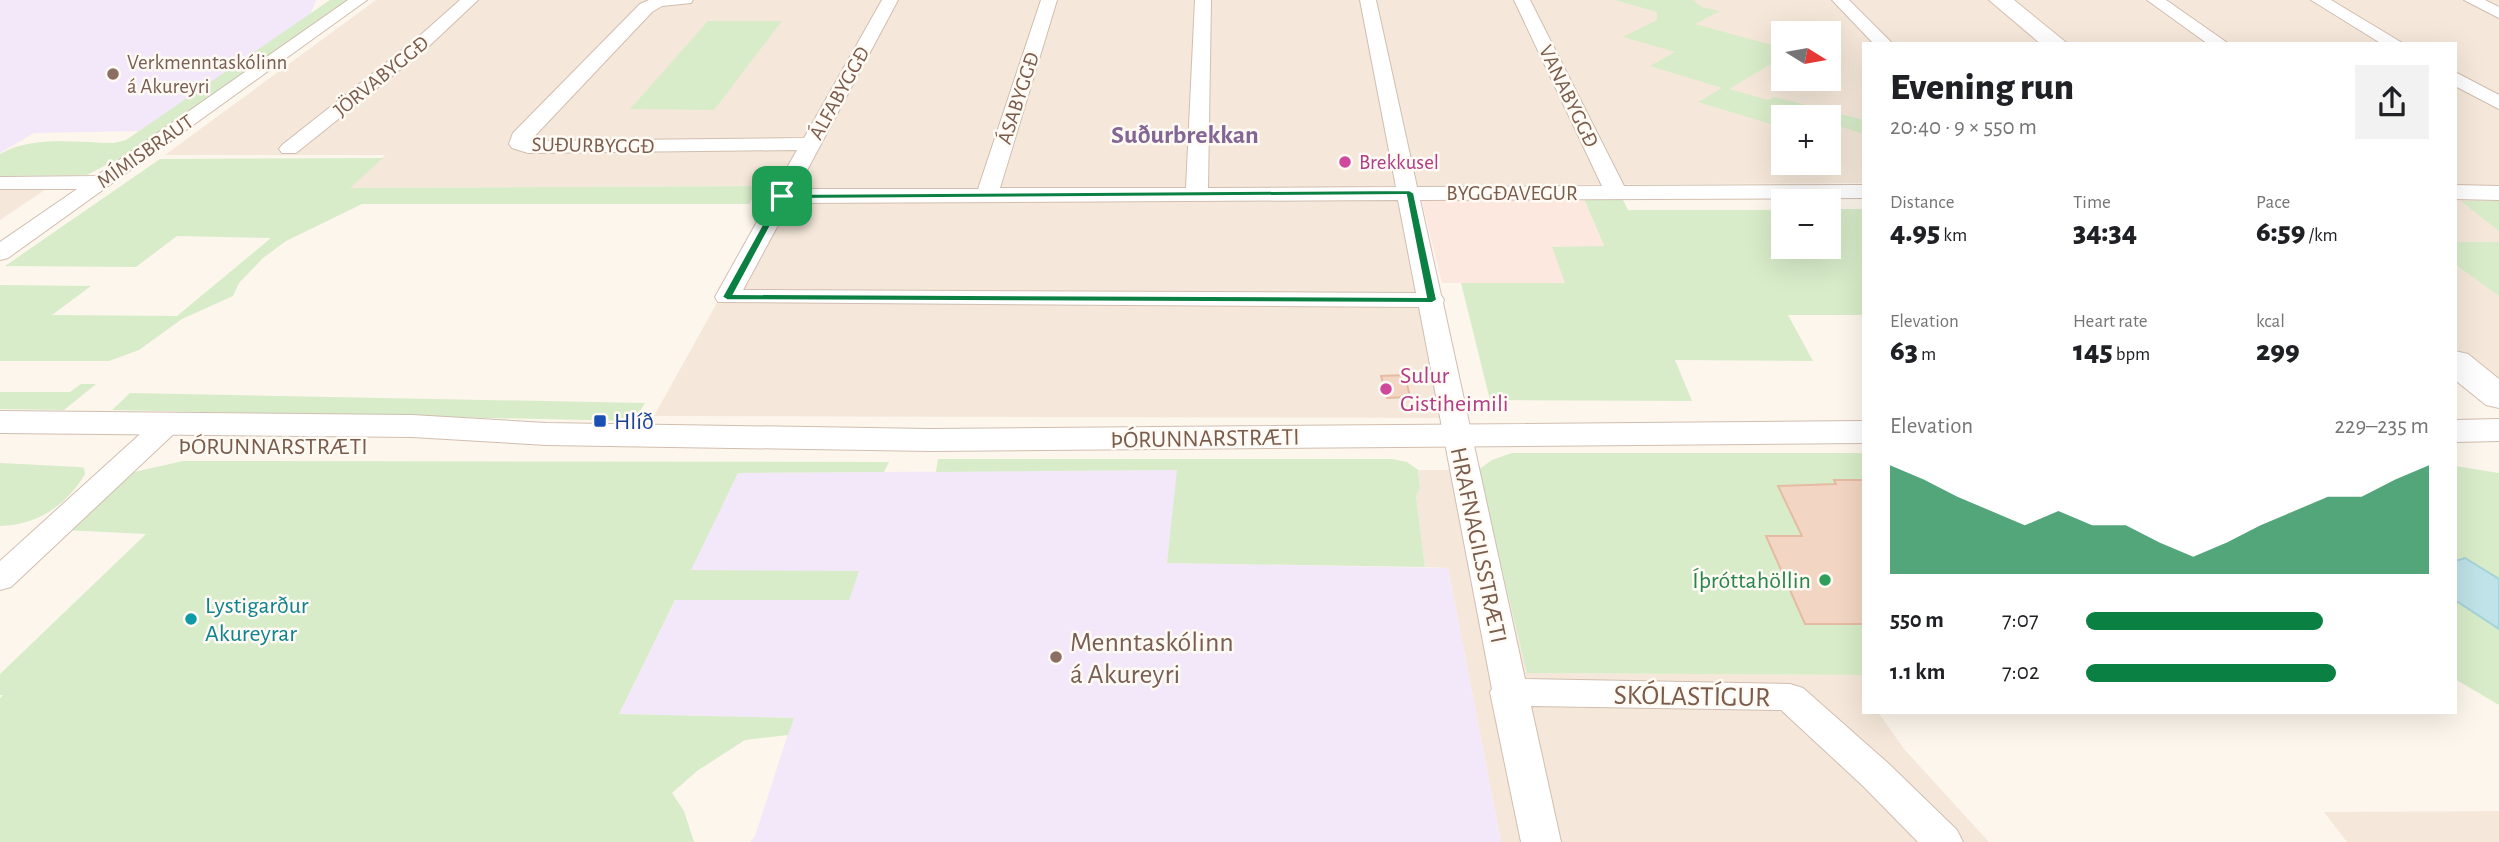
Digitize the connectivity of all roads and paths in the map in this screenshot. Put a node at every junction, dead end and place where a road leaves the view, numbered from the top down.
1 (359, 0) edge
2 (470, 0) edge
3 (685, 0) edge
4 (890, 0) edge
5 (1049, 0) edge
6 (1203, 0) edge
7 (1368, 0) edge
8 (1522, 0) edge
9 (1840, 0) edge
10 (2000, 0) edge
11 (2155, 0) edge
12 (2319, 0) edge
13 (1882, 42) edge
14 (2053, 42) edge
15 (2217, 42) edge
16 (2392, 42) edge
17 (2457, 79) edge
18 (2499, 103) edge
19 (811, 144) junction
20 (289, 149) dead end
21 (102, 181) junction
22 (0, 183) edge
23 (1862, 191) edge
24 (1616, 192) junction
25 (2457, 192) edge
26 (1409, 193) junction
27 (2499, 193) edge
28 (1197, 195) junction
29 (782, 196) junction
30 (986, 197) junction
31 (0, 253) edge
32 (1432, 300) junction
33 (2457, 364) edge
34 (2499, 397) edge
35 (2457, 416) edge
36 (2499, 416) edge
37 (0, 422) edge
38 (170, 422) junction
39 (2499, 430) edge
40 (2457, 431) edge
41 (1862, 432) edge
42 (546, 434) junction
43 (1456, 436) junction
44 (0, 446) edge
45 (143, 447) junction
46 (0, 579) edge
47 (1508, 692) junction
48 (1541, 842) edge
49 (1943, 842) edge

1 - 21 street, MÍMISBRAUT
2 - 20 street, JÖRVABYGGÐ
3 - 19 street, SUÐURBYGGÐ
4 - 19 street, ÁLFABYGGÐ
5 - 30 street, ÁSABYGGÐ
6 - 28 street
7 - 26 street, HRAFNAGILSSTRÆTI
8 - 24 street, VANABYGGÐ
9 - 13 street
10 - 14 main road
11 - 15 street
12 - 16 street
17 - 18 street
19 - 29 street, ÁLFABYGGÐ
21 - 22 street
21 - 31 street, MÍMISBRAUT
23 - 24 street, BYGGÐAVEGUR
24 - 26 street, BYGGÐAVEGUR
25 - 27 street
26 - 28 street, BYGGÐAVEGUR
26 - 32 street, HRAFNAGILSSTRÆTI
28 - 30 street, BYGGÐAVEGUR
29 - 30 street, BYGGÐAVEGUR
29 - 32 street, ÁLFABYGGÐ
32 - 43 street, HRAFNAGILSSTRÆTI
33 - 34 main road
35 - 36 street
37 - 38 street, ÞÓRUNNARSTRÆTI
38 - 42 street, ÞÓRUNNARSTRÆTI
38 - 45 street
39 - 40 street
41 - 43 street, ÞÓRUNNARSTRÆTI
42 - 43 street, ÞÓRUNNARSTRÆTI
42 - 45 street, ÞÓRUNNARSTRÆTI
43 - 47 street, HRAFNAGILSSTRÆTI
44 - 45 street, ÞÓRUNNARSTRÆTI
45 - 46 street
47 - 48 street, HRAFNAGILSSTRÆTI
47 - 49 street, SKÓLASTÍGUR

